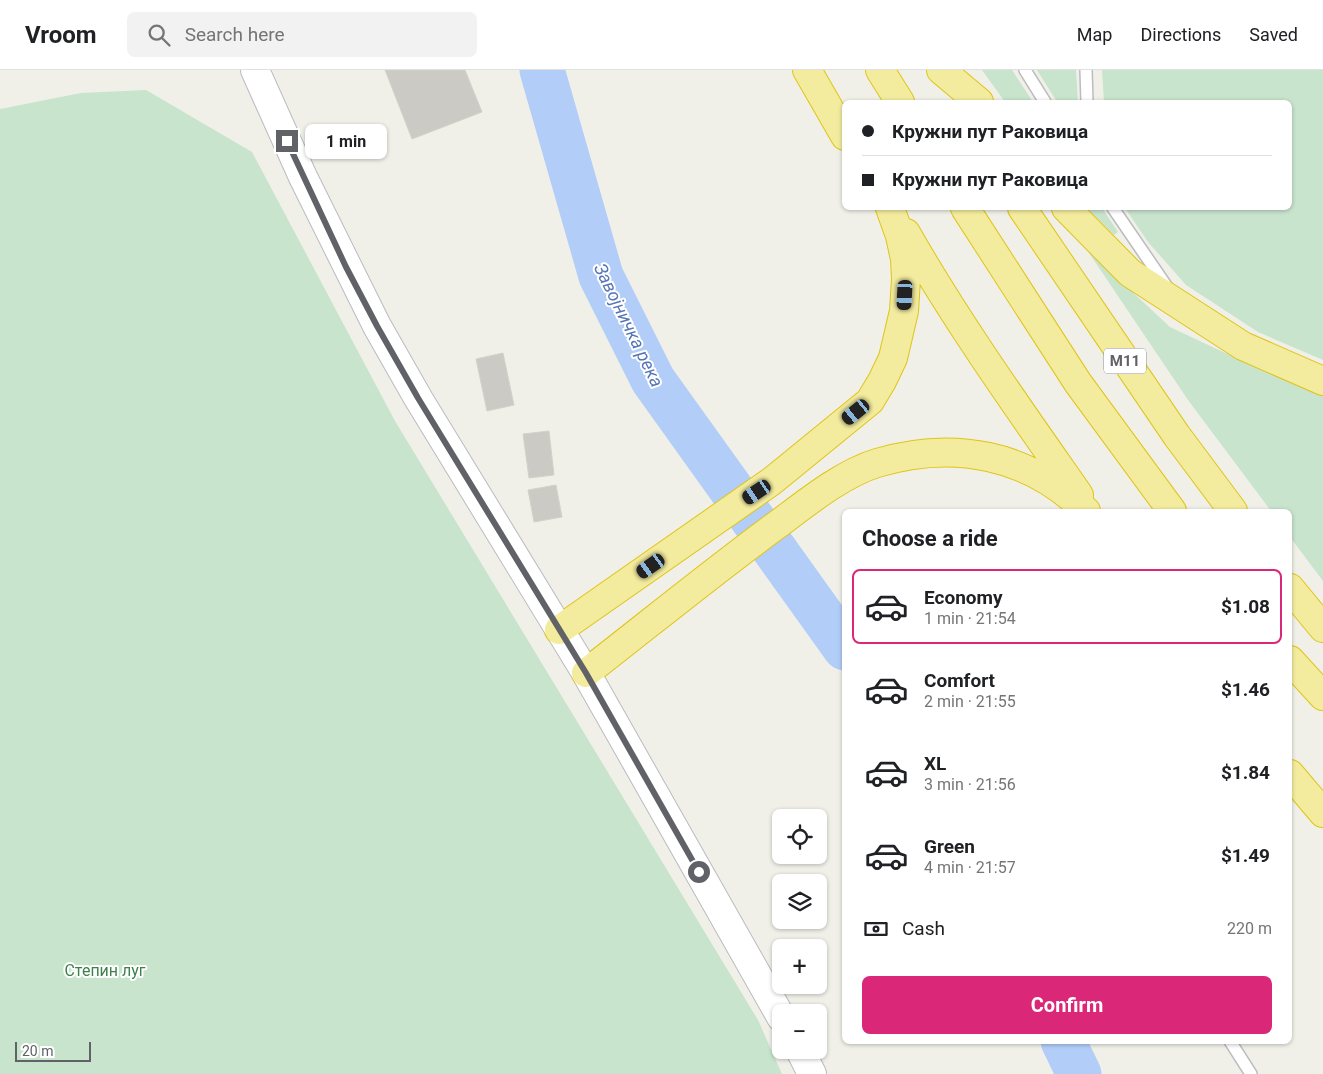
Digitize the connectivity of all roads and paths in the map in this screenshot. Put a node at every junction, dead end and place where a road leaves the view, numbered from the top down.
1 (255, 70) edge
2 (807, 70) edge
3 (880, 70) edge
4 (941, 70) edge
5 (1025, 70) edge
6 (1086, 70) edge
7 (899, 100) edge
8 (959, 100) edge
9 (976, 100) edge
10 (1044, 100) edge
11 (1087, 100) edge
12 (842, 131) edge
13 (892, 210) edge
14 (892, 210) edge
15 (966, 210) edge
16 (1023, 210) edge
17 (1068, 210) edge
18 (1113, 210) edge
19 (1179, 305) junction
20 (1323, 381) edge
21 (1084, 509) edge
22 (1089, 509) edge
23 (1171, 509) edge
24 (1232, 509) edge
25 (1292, 590) edge
26 (1323, 628) edge
27 (559, 630) junction
28 (1292, 662) edge
29 (586, 673) junction
30 (1323, 696) edge
31 (1292, 776) edge
32 (1323, 813) edge
33 (774, 1004) edge
34 (1232, 1044) edge
35 (804, 1059) edge
36 (812, 1074) edge
37 (1251, 1074) edge

1 - 27 main road
2 - 12 highway
3 - 7 highway
4 - 8 highway
4 - 9 highway
5 - 10 lane
6 - 11 lane
13 - 27 highway
14 - 22 highway
15 - 23 highway
16 - 24 highway, M11
17 - 19 highway
18 - 19 lane
19 - 20 highway
21 - 29 highway
25 - 26 highway
27 - 29 main road
28 - 30 highway
29 - 33 main road
31 - 32 highway
34 - 37 lane
35 - 36 main road

